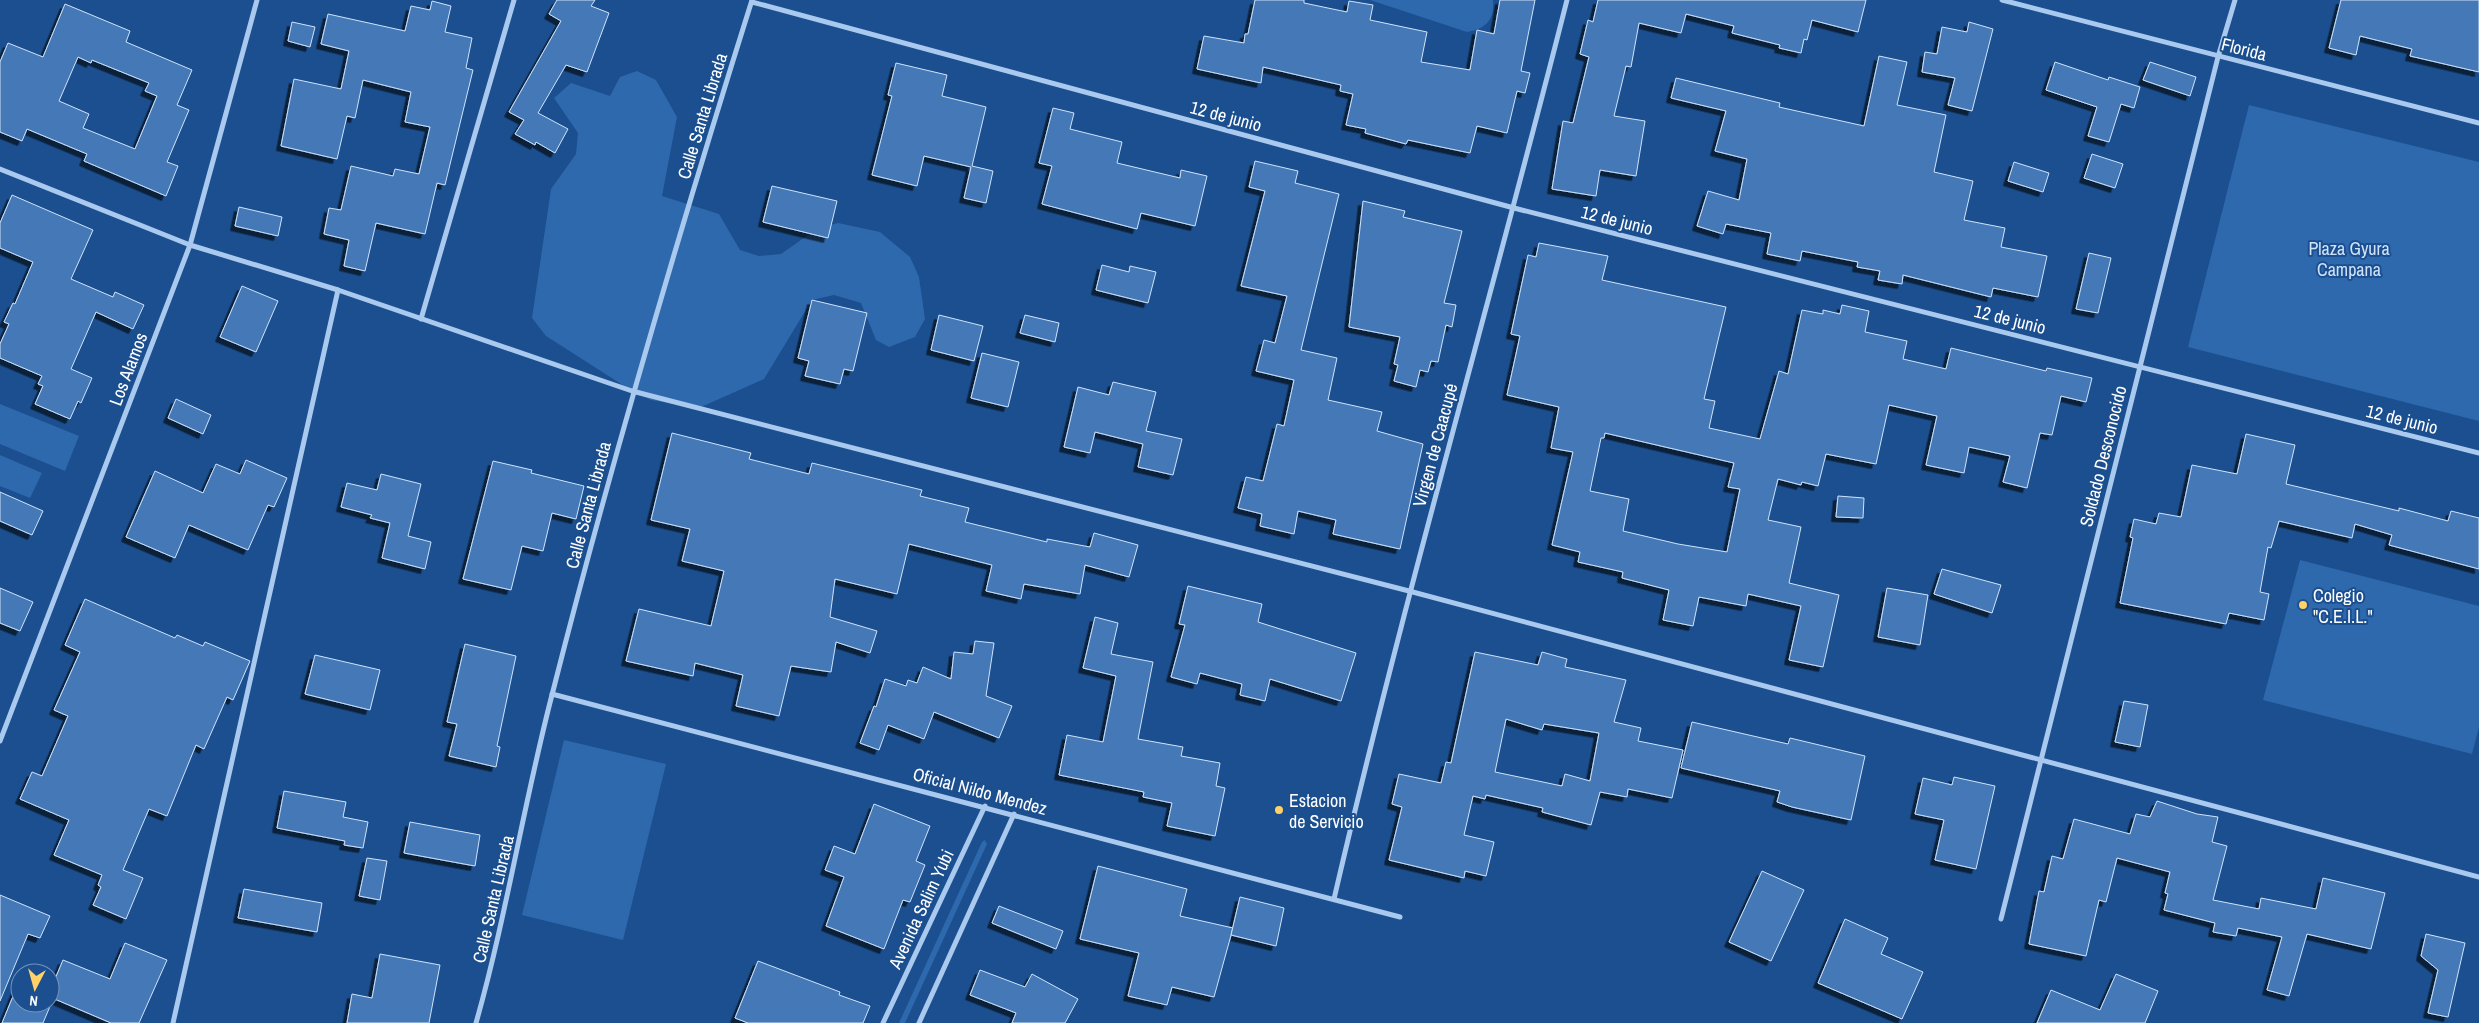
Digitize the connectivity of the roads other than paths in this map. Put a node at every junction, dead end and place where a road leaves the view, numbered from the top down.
1 (256, 0) edge
2 (514, 0) edge
3 (1567, 0) edge
4 (2002, 0) edge
5 (2235, 0) edge
6 (752, 1) edge
7 (2218, 57) junction
8 (2479, 123) edge
9 (0, 169) edge
10 (1514, 208) junction
11 (190, 245) junction
12 (338, 290) junction
13 (421, 319) junction
14 (2140, 367) junction
15 (632, 391) junction
16 (2479, 453) edge
17 (1409, 591) junction
18 (552, 694) junction
19 (0, 740) edge
20 (2041, 760) junction
21 (985, 806) junction
22 (1014, 814) junction
23 (2479, 877) edge
24 (1334, 899) junction
25 (1400, 917) dead end
26 (2001, 919) dead end
27 (172, 1023) edge
28 (476, 1023) edge
29 (883, 1023) edge
30 (918, 1023) edge

1 - 11 street, Los Alamos
2 - 13 street
3 - 10 street, Virgen de Caacupé
4 - 7 street, Florida
5 - 7 street, Soldado Desconocido
6 - 10 street, 12 de junio
6 - 15 street, Calle Santa Librada
7 - 8 street, Florida
7 - 14 street, Soldado Desconocido
9 - 11 street
10 - 14 street, 12 de junio
10 - 17 street, Virgen de Caacupé
11 - 12 street
11 - 19 street, Los Alamos
12 - 13 street
12 - 27 street
13 - 15 street
14 - 16 street, 12 de junio
14 - 20 street, Soldado Desconocido
15 - 17 street
15 - 18 street, Calle Santa Librada
17 - 20 street
17 - 24 street, Virgen de Caacupé
18 - 21 street, Oficial Nildo Mendez
18 - 28 street, Calle Santa Librada
20 - 23 street
20 - 26 street, Soldado Desconocido
21 - 22 street, Oficial Nildo Mendez
21 - 29 street, Avenida Salim Yubi
22 - 24 street, Oficial Nildo Mendez
22 - 30 street
24 - 25 street, Oficial Nildo Mendez

